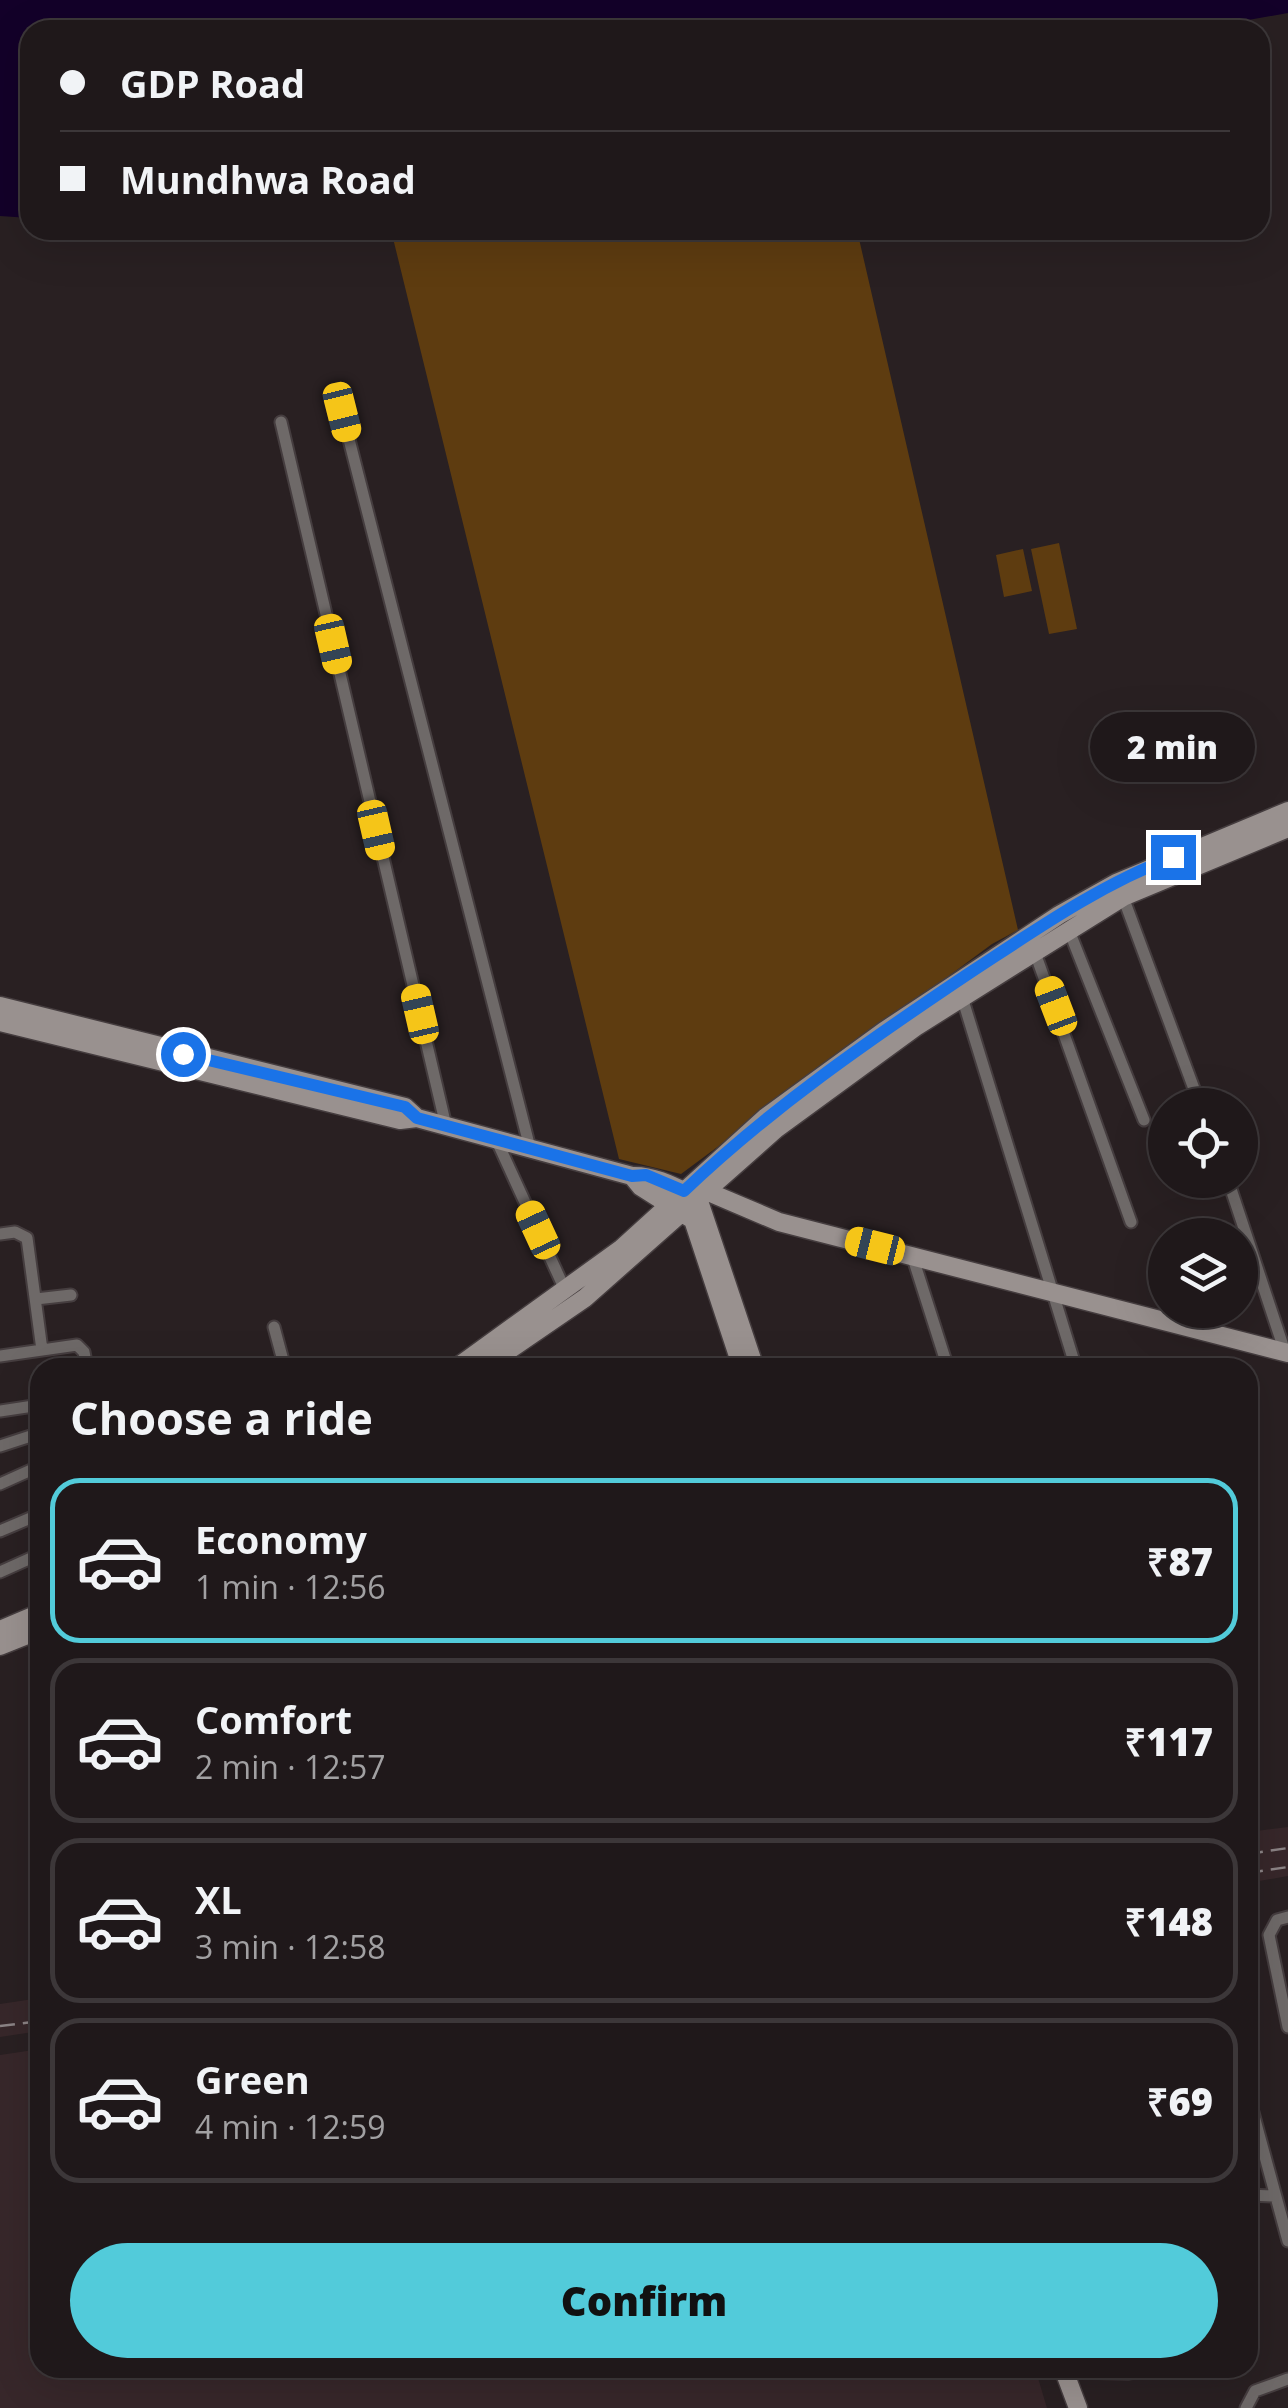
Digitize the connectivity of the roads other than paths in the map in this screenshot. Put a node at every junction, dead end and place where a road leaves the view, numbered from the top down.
1 (342, 412) dead end
2 (281, 422) dead end
3 (1288, 826) edge
4 (1123, 896) junction
5 (1058, 928) junction
6 (1034, 950) junction
7 (962, 997) junction
8 (0, 1006) edge
9 (0, 1022) edge
10 (1194, 1088) edge
11 (417, 1118) junction
12 (1144, 1120) dead end
13 (446, 1126) junction
14 (496, 1139) junction
15 (530, 1148) junction
16 (1234, 1198) edge
17 (688, 1199) junction
18 (1131, 1222) dead end
19 (0, 1234) edge
20 (912, 1255) junction
21 (1053, 1290) junction
22 (566, 1292) junction
23 (71, 1295) dead end
24 (36, 1300) junction
25 (274, 1326) dead end
26 (748, 1346) junction
27 (42, 1350) junction
28 (1286, 1353) edge
29 (0, 1356) edge
30 (85, 1358) edge
31 (282, 1358) edge
32 (488, 1358) edge
33 (739, 1358) edge
34 (752, 1358) edge
35 (756, 1358) edge
36 (945, 1358) edge
37 (1073, 1358) edge
38 (30, 1406) edge
39 (0, 1411) edge
40 (30, 1440) edge
41 (0, 1446) edge
42 (30, 1470) edge
43 (0, 1484) edge
44 (30, 1518) edge
45 (0, 1530) edge
46 (30, 1558) edge
47 (0, 1572) edge
48 (30, 1617) edge
49 (0, 1630) edge
50 (30, 1634) edge
51 (0, 1646) edge
52 (1288, 1916) edge
53 (1288, 2027) edge
54 (1258, 2127) edge
55 (1280, 2201) edge
56 (1288, 2241) edge
57 (1061, 2378) edge
58 (1064, 2378) edge
59 (1288, 2378) edge
60 (1065, 2408) edge
61 (1078, 2408) edge
62 (1246, 2408) edge

1 - 15 street
2 - 13 street
3 - 4 main road
3 - 5 main road
4 - 5 main road
4 - 10 street
5 - 6 main road
5 - 12 street
5 - 17 main road
6 - 7 main road
6 - 18 street
7 - 17 main road
7 - 21 street
8 - 11 main road
9 - 11 main road
11 - 13 main road
13 - 14 main road
14 - 15 main road
14 - 22 street
15 - 17 main road
16 - 28 street
17 - 20 main road
17 - 22 main road
17 - 26 main road
17 - 32 main road
17 - 33 main road
19 - 24 street
20 - 21 main road
20 - 36 street
21 - 28 main road
21 - 37 street
22 - 32 main road
23 - 24 street
24 - 27 street
25 - 31 street
26 - 34 main road
26 - 35 street
27 - 29 street
27 - 30 street
38 - 39 street
40 - 41 street
42 - 43 street
44 - 45 street
46 - 47 street
48 - 49 main road
50 - 51 main road
52 - 53 street
54 - 55 street
55 - 56 street
57 - 60 main road
58 - 61 main road
59 - 62 street

